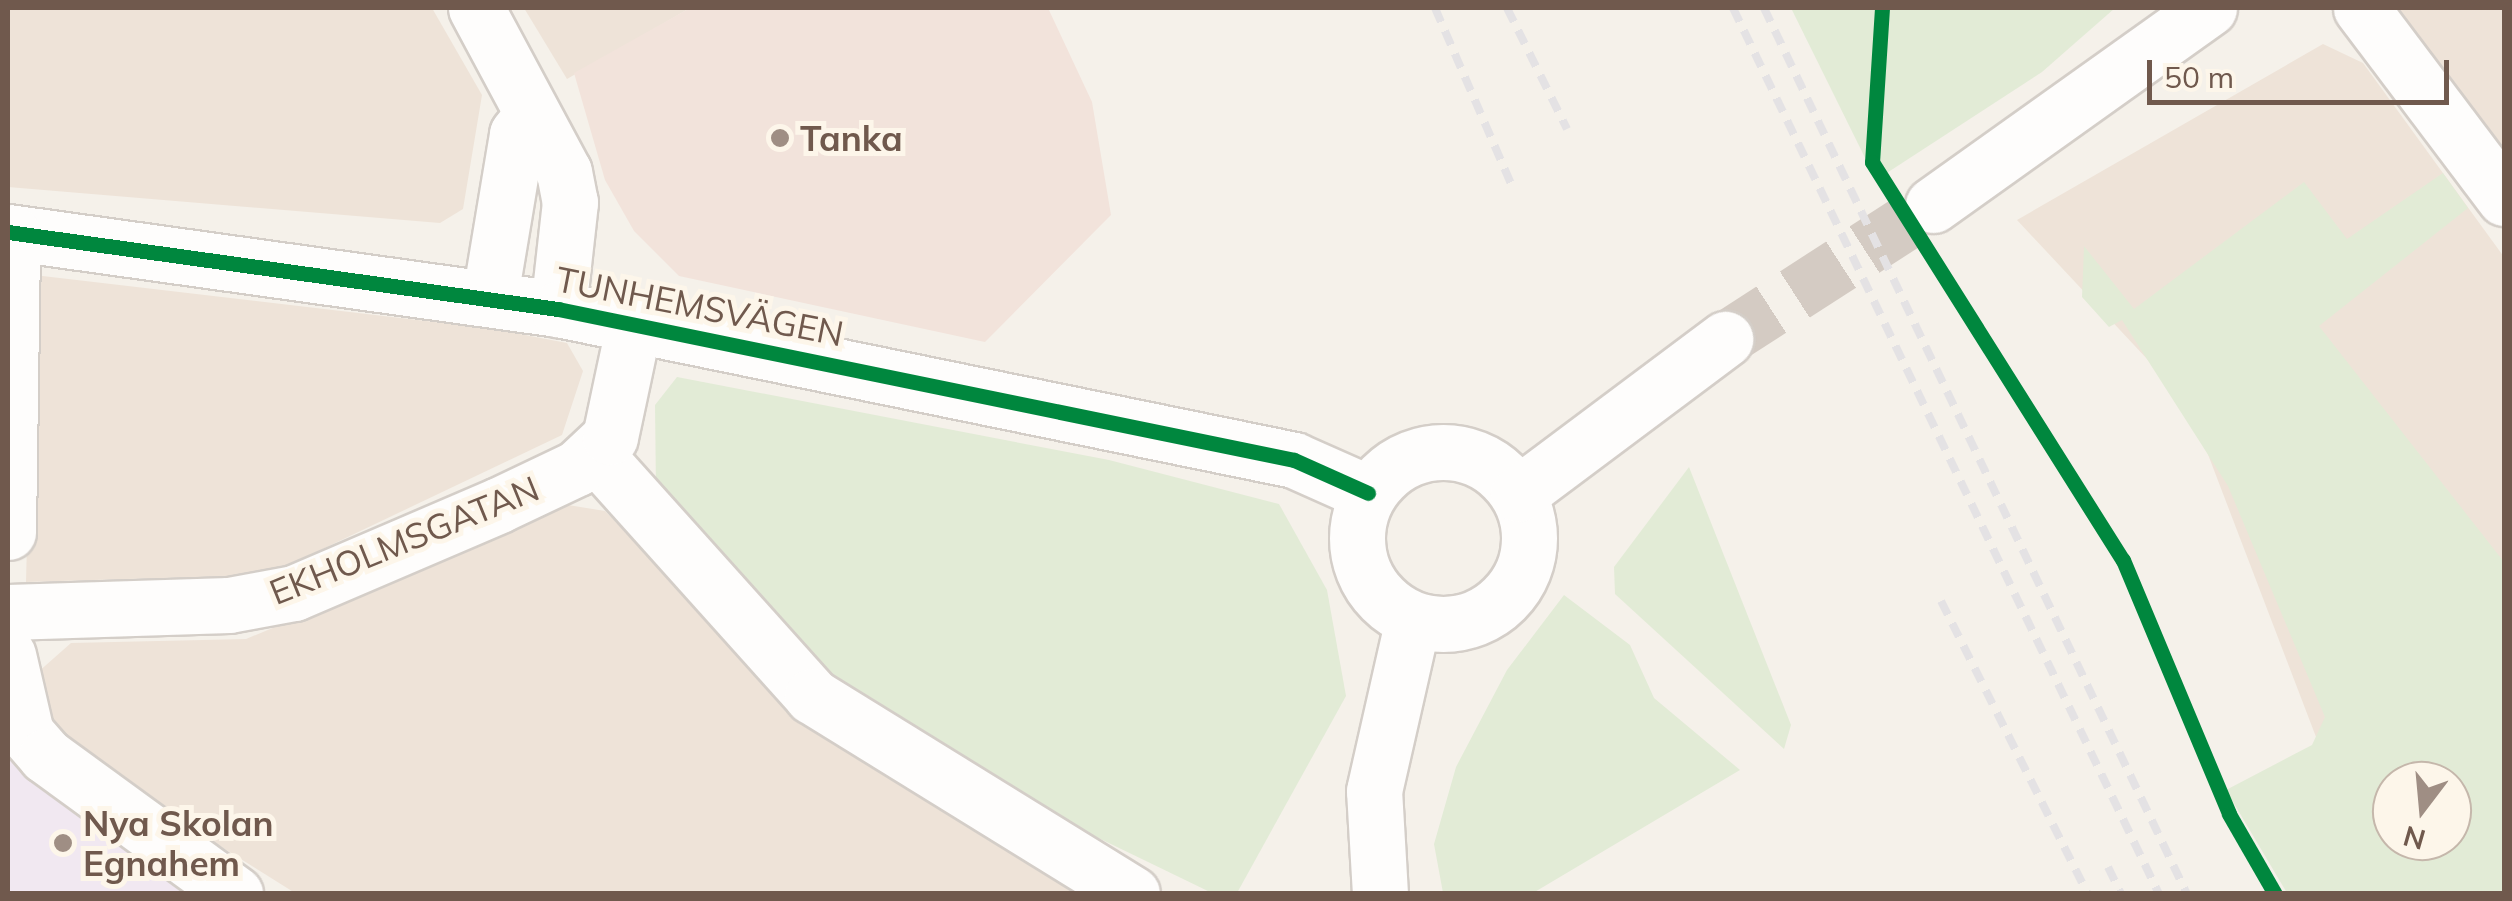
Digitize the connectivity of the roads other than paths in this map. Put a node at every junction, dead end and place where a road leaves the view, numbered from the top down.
1 (476, 8) edge
2 (2209, 8) edge
3 (2361, 8) edge
4 (531, 116) junction
5 (2504, 198) edge
6 (1934, 205) tunnel mouth
7 (10, 233) edge
8 (490, 296) junction
9 (558, 309) junction
10 (634, 324) junction
11 (1725, 339) tunnel mouth
12 (596, 455) junction
13 (1368, 494) junction
14 (1518, 494) junction
15 (8, 532) edge
16 (8, 612) edge
17 (1413, 619) junction
18 (8, 656) edge
19 (236, 894) edge
20 (1132, 894) edge
21 (1380, 894) edge

1 - 4 street
2 - 6 street
3 - 5 street
4 - 8 street
4 - 9 street
7 - 8 street, TUNHEMSVÄGEN
7 - 15 street
8 - 9 street, TUNHEMSVÄGEN
9 - 10 street, TUNHEMSVÄGEN
10 - 12 street
10 - 13 street, TUNHEMSVÄGEN
11 - 14 street
12 - 16 street, EKHOLMSGATAN
12 - 20 street
13 - 14 street
13 - 17 street
14 - 17 street
17 - 21 street
18 - 19 street

